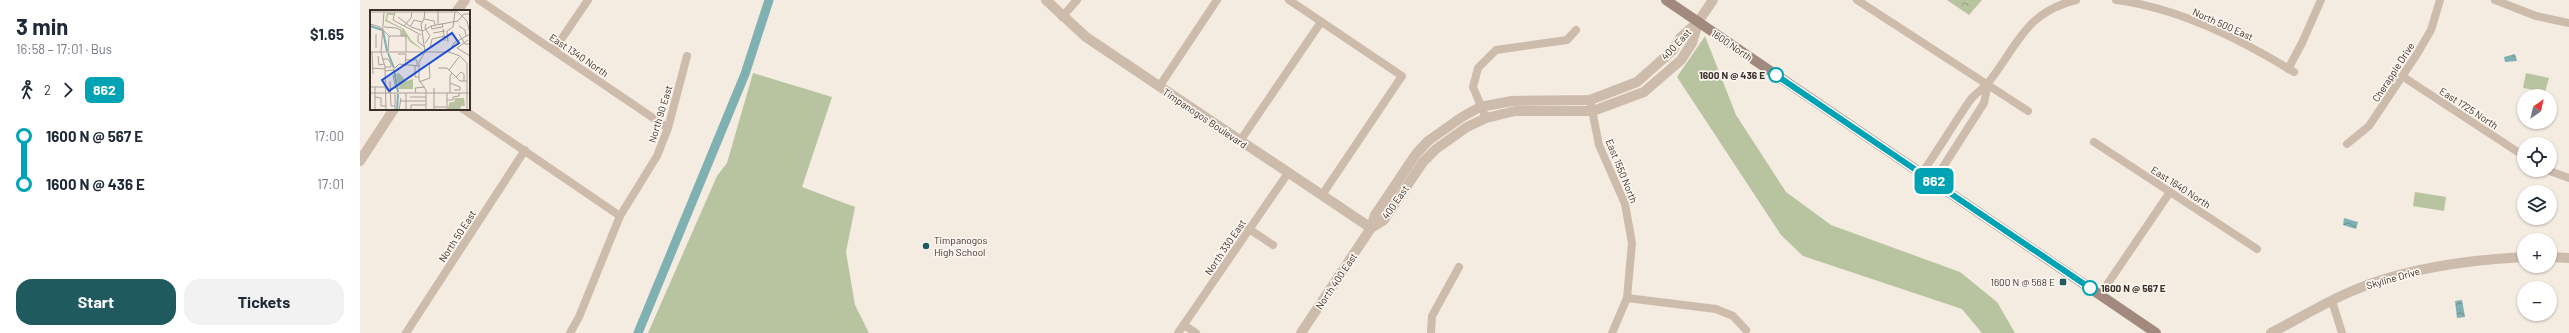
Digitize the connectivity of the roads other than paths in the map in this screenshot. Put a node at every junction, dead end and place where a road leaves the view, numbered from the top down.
1 (465, 0) edge
2 (479, 0) edge
3 (588, 0) edge
4 (1046, 0) edge
5 (1077, 0) edge
6 (1217, 0) edge
7 (1289, 0) edge
8 (1666, 0) edge
9 (1713, 0) edge
10 (2076, 0) edge
11 (2116, 0) edge
12 (2321, 0) edge
13 (2440, 0) edge
14 (2495, 0) edge
15 (1859, 1) edge
16 (458, 10) edge
17 (1062, 17) junction
18 (1321, 22) junction
19 (1698, 22) junction
20 (2569, 23) edge
21 (1576, 30) dead end
22 (554, 50) junction
23 (687, 56) dead end
24 (2402, 76) junction
25 (1988, 84) junction
26 (1159, 87) junction
27 (1590, 100) junction
28 (1480, 107) junction
29 (393, 110) edge
30 (465, 110) edge
31 (1593, 111) junction
32 (2028, 111) dead end
33 (1486, 118) junction
34 (668, 128) junction
35 (1240, 141) junction
36 (2094, 142) dead end
37 (2347, 144) dead end
38 (525, 150) junction
39 (2517, 151) edge
40 (360, 161) edge
41 (1288, 173) junction
42 (1922, 173) junction
43 (2557, 174) edge
44 (2569, 178) edge
45 (1934, 181) junction
46 (2170, 192) junction
47 (1322, 195) junction
48 (620, 216) junction
49 (1371, 228) junction
50 (1249, 229) junction
51 (1273, 245) dead end
52 (2257, 249) dead end
53 (2569, 254) edge
54 (2557, 257) edge
55 (2517, 258) edge
56 (2569, 258) edge
57 (1460, 267) dead end
58 (2100, 295) junction
59 (1627, 298) junction
60 (2332, 301) junction
61 (1184, 325) junction
62 (1431, 330) edge
63 (1746, 330) dead end
64 (406, 333) edge
65 (570, 333) edge
66 (1178, 333) edge
67 (1196, 333) edge
68 (1301, 333) edge
69 (1612, 333) edge
70 (2156, 333) edge
71 (2271, 333) edge
72 (2342, 333) edge

1 - 16 street
2 - 22 street, East 1340 North
3 - 22 street
4 - 17 street, Timpanogos Boulevard
5 - 17 street
6 - 26 street
7 - 18 street
8 - 19 main road, 1600 North
9 - 19 street, 400 East
10 - 25 street
11 - 12 street, North 500 East
13 - 24 street, Cherapple Drive
14 - 20 street
15 - 25 street
17 - 26 street, Timpanogos Boulevard
18 - 35 street
18 - 47 street
19 - 27 street, 400 East
19 - 31 street, 400 East
19 - 42 main road, 1600 North
21 - 28 street
22 - 34 street, East 1340 North
23 - 34 street, North 90 East
24 - 37 street, Cherapple Drive
24 - 39 street, East 1725 North
25 - 32 street
25 - 42 street
25 - 45 street
26 - 35 street, Timpanogos Boulevard
27 - 28 street, 400 East
27 - 31 street, East 1550 North
28 - 33 street
28 - 49 street, 400 East
29 - 40 street
30 - 38 street
31 - 33 street, 400 East
31 - 59 street, East 1550 North
33 - 49 street, 400 East
34 - 48 street, North 90 East
35 - 41 street, Timpanogos Boulevard
36 - 46 street, East 1640 North
38 - 48 street
38 - 64 street, North 50 East
41 - 47 street, Timpanogos Boulevard
41 - 50 street, North 330 East
42 - 45 main road, 1600 North
43 - 44 street
45 - 58 main road, 1600 North
46 - 52 street, East 1640 North
46 - 58 street
47 - 49 street, Timpanogos Boulevard
48 - 65 street, North 90 East
49 - 68 street, North 400 East
50 - 51 street
50 - 61 street, North 330 East
53 - 56 street
54 - 56 street
55 - 60 street, Skyline Drive
57 - 62 street
58 - 70 main road, 1600 North
59 - 63 street
59 - 69 street, East 1550 North
60 - 71 street, Skyline Drive
60 - 72 street
61 - 66 street, North 330 East
61 - 67 street

